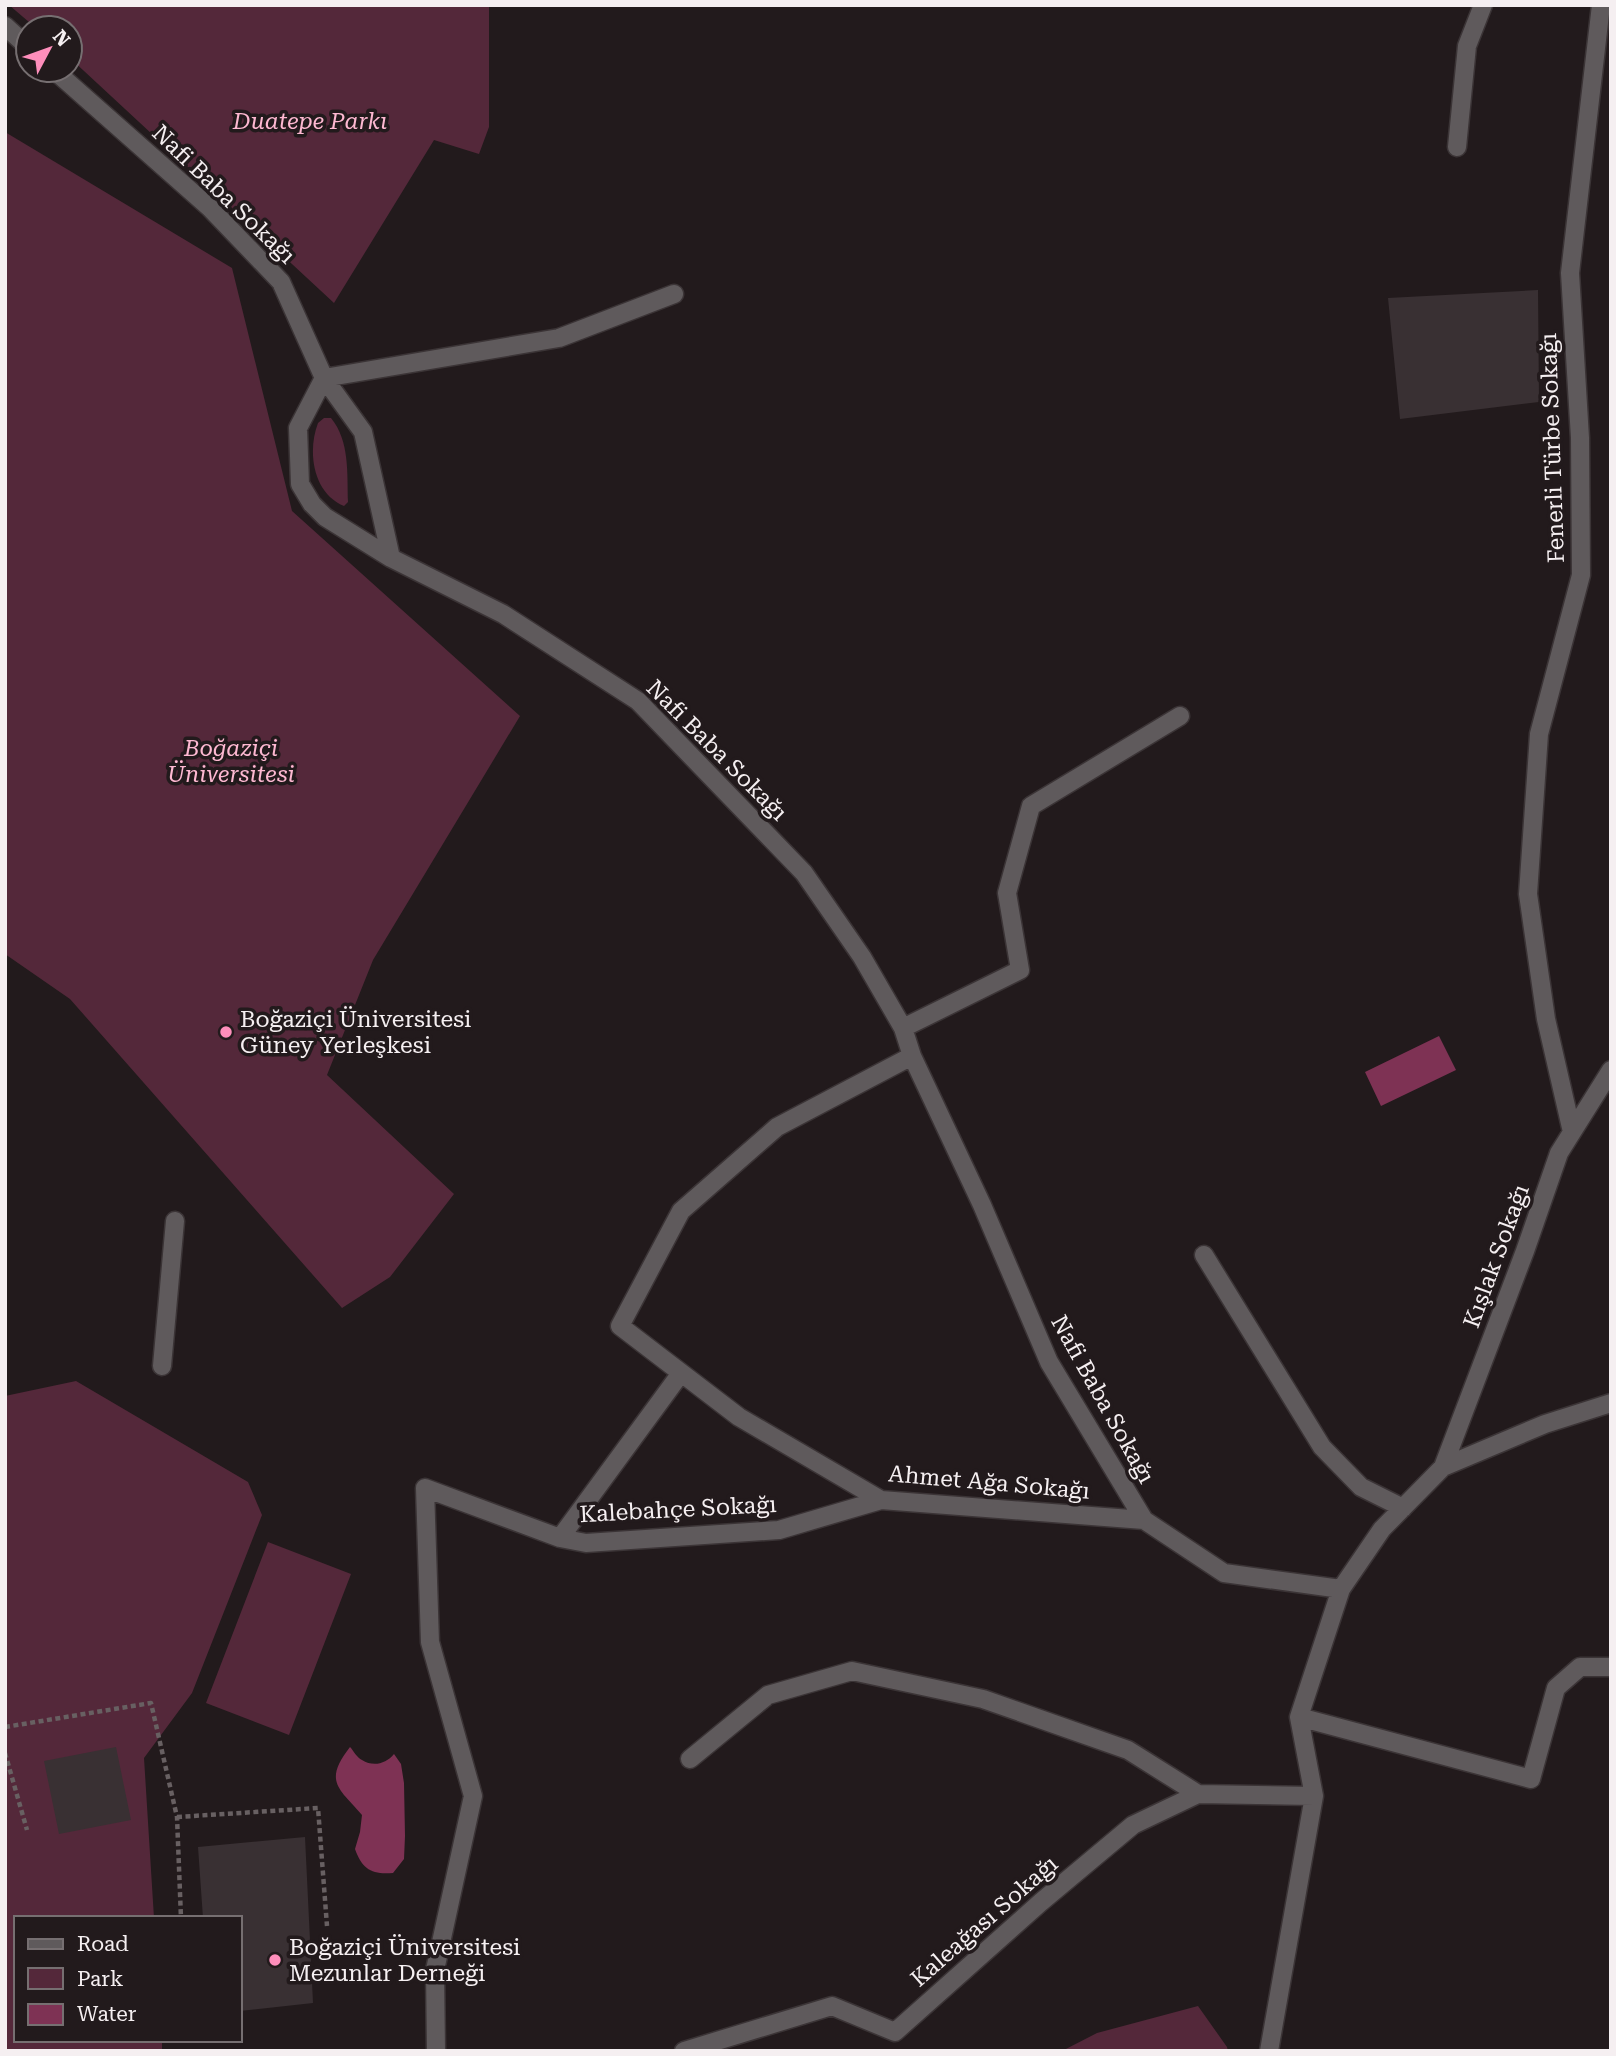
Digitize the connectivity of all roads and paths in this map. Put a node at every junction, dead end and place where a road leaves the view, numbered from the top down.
1 (1483, 5) edge
2 (1601, 5) edge
3 (70, 84) edge
4 (1457, 147) dead end
5 (674, 294) dead end
6 (324, 378) junction
7 (391, 558) junction
8 (1181, 716) dead end
9 (903, 1028) junction
10 (912, 1056) junction
11 (1611, 1070) edge
12 (1572, 1132) junction
13 (175, 1221) dead end
14 (1204, 1255) dead end
15 (162, 1366) dead end
16 (681, 1373) junction
17 (1611, 1403) edge
18 (1443, 1467) junction
19 (881, 1500) junction
20 (1403, 1508) junction
21 (1143, 1520) junction
22 (560, 1538) junction
23 (1341, 1589) junction
24 (1611, 1667) edge
25 (1299, 1717) junction
26 (5, 1727) edge
27 (5, 1753) edge
28 (690, 1759) dead end
29 (1198, 1794) junction
30 (1314, 1796) junction
31 (177, 1817) junction
32 (27, 1830) dead end
33 (181, 1916) edge
34 (327, 1926) dead end
35 (436, 2051) edge
36 (684, 2051) edge
37 (1269, 2051) edge

1 - 4 street
2 - 12 street, Fenerli Türbe Sokağı
3 - 6 street, Nafi Baba Sokağı
5 - 6 street
6 - 7 street, Nafi Baba Sokağı
6 - 7 street, Nafi Baba Sokağı
7 - 9 street, Nafi Baba Sokağı
8 - 9 street
9 - 10 street, Nafi Baba Sokağı
10 - 16 street, Ahmet Ağa Sokağı
10 - 21 street, Nafi Baba Sokağı
11 - 12 street, Kışlak Sokağı
12 - 18 street, Kışlak Sokağı
13 - 15 street
14 - 20 street
16 - 19 street, Ahmet Ağa Sokağı
16 - 22 street
17 - 18 street
18 - 20 street
19 - 21 street, Ahmet Ağa Sokağı
19 - 22 street, Kalebahçe Sokağı
20 - 23 street
21 - 23 street, Nafi Baba Sokağı
22 - 35 street, Kalebahçe Sokağı
23 - 25 street
24 - 25 street
25 - 30 street
26 - 31 path
27 - 32 path
28 - 29 street
29 - 30 street, Kaleağası Sokağı
29 - 36 street, Kaleağası Sokağı
30 - 37 street
31 - 33 path
31 - 34 path

